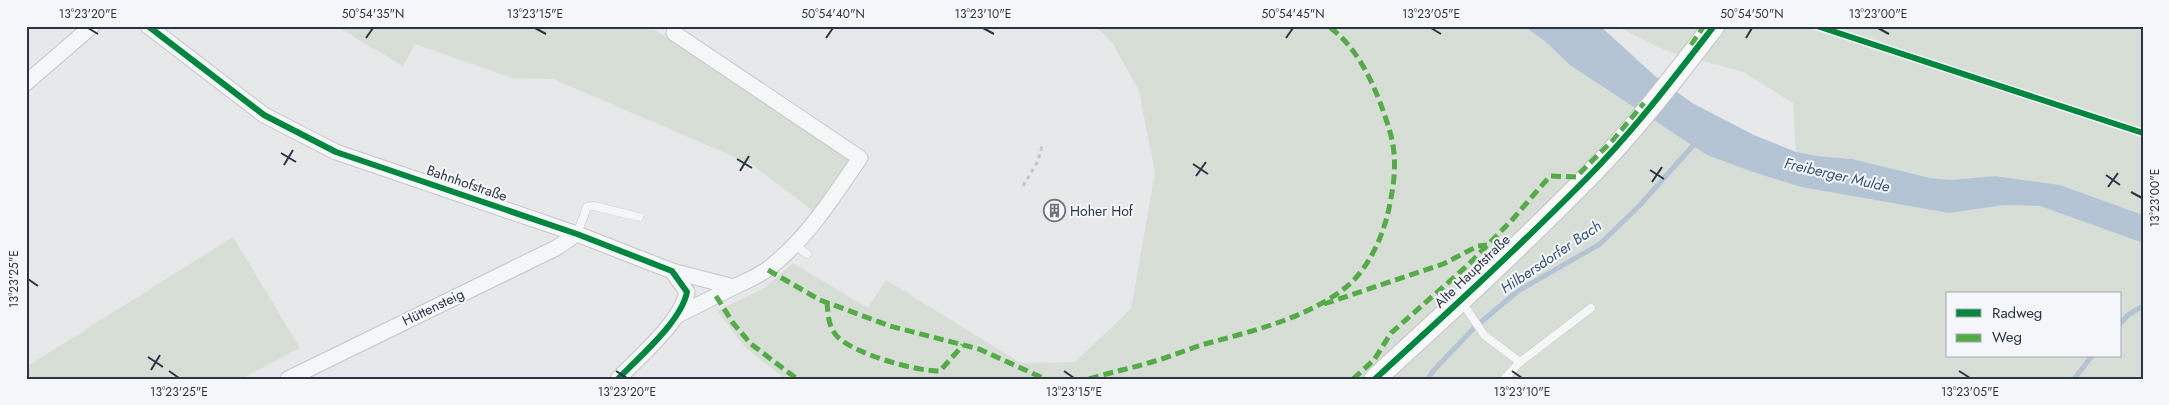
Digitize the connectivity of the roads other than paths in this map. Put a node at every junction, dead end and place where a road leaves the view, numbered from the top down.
1 (92, 26) edge
2 (148, 26) edge
3 (1714, 26) edge
4 (674, 33) dead end
5 (26, 83) edge
6 (639, 217) dead end
7 (577, 234) junction
8 (672, 271) junction
9 (734, 287) junction
10 (1461, 300) junction
11 (1591, 308) dead end
12 (676, 316) junction
13 (1520, 362) junction
14 (288, 379) edge
15 (618, 379) edge
16 (1375, 379) edge
17 (1504, 379) edge

1 - 5 street
2 - 7 street, Bahnhofstraße
3 - 10 main road, Alte Hauptstraße
4 - 9 street
6 - 7 lane
7 - 8 street, Bahnhofstraße
7 - 14 street, Hüttensteig
8 - 9 street, Bahnhofstraße
8 - 12 street
9 - 12 street
10 - 13 lane
10 - 16 main road, Alte Hauptstraße
11 - 13 lane
12 - 15 street
13 - 17 lane

